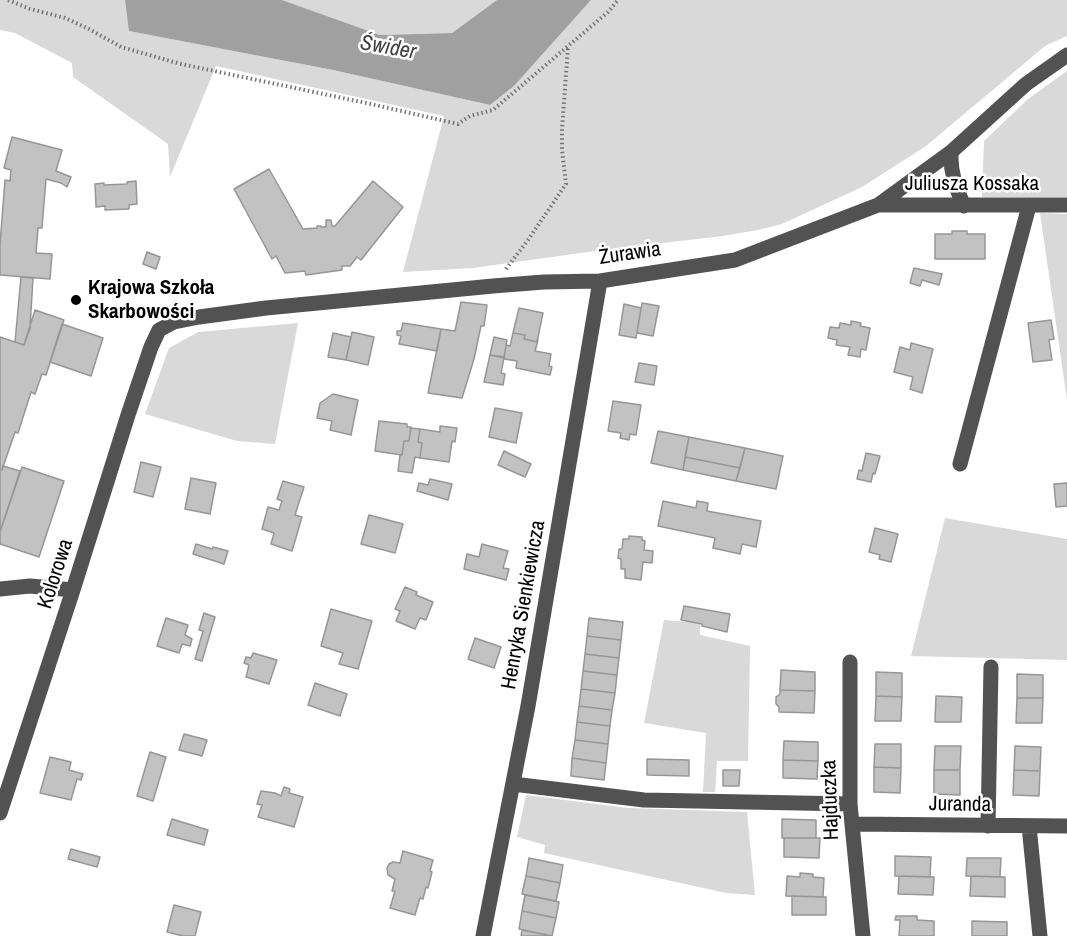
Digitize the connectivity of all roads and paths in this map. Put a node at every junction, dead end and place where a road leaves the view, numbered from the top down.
1 (8, 0) edge
2 (618, 0) edge
3 (568, 47) junction
4 (1067, 55) edge
5 (951, 152) junction
6 (878, 205) junction
7 (1067, 205) edge
8 (964, 206) junction
9 (1029, 206) junction
10 (600, 281) junction
11 (493, 286) junction
12 (151, 347) joint
13 (960, 464) dead end
14 (0, 589) edge
15 (73, 591) junction
16 (850, 662) dead end
17 (992, 667) dead end
18 (513, 784) junction
19 (850, 804) junction
20 (0, 813) edge
21 (852, 824) junction
22 (988, 826) junction
23 (1029, 826) junction
24 (1067, 826) edge
25 (483, 936) edge
26 (863, 936) edge
27 (1040, 936) edge

1 - 3 path
2 - 3 path
3 - 11 path
4 - 5 street, Żurawia
5 - 6 street, Żurawia
5 - 8 street
6 - 8 street, Juliusza Kossaka
6 - 10 street, Żurawia
7 - 9 street, Juliusza Kossaka
8 - 9 street, Juliusza Kossaka
9 - 13 street
10 - 11 street, Żurawia
10 - 18 street, Henryka Sienkiewicza
11 - 12 street, Żurawia
12 - 15 street, Kolorowa
14 - 15 street
15 - 20 street, Kolorowa
16 - 19 street, Hajduczka
17 - 22 street
18 - 19 street
18 - 25 street, Henryka Sienkiewicza
19 - 21 street, Hajduczka
21 - 22 street, Juranda
21 - 26 street, Hajduczka
22 - 23 street, Juranda
23 - 24 street, Juranda
23 - 27 street

